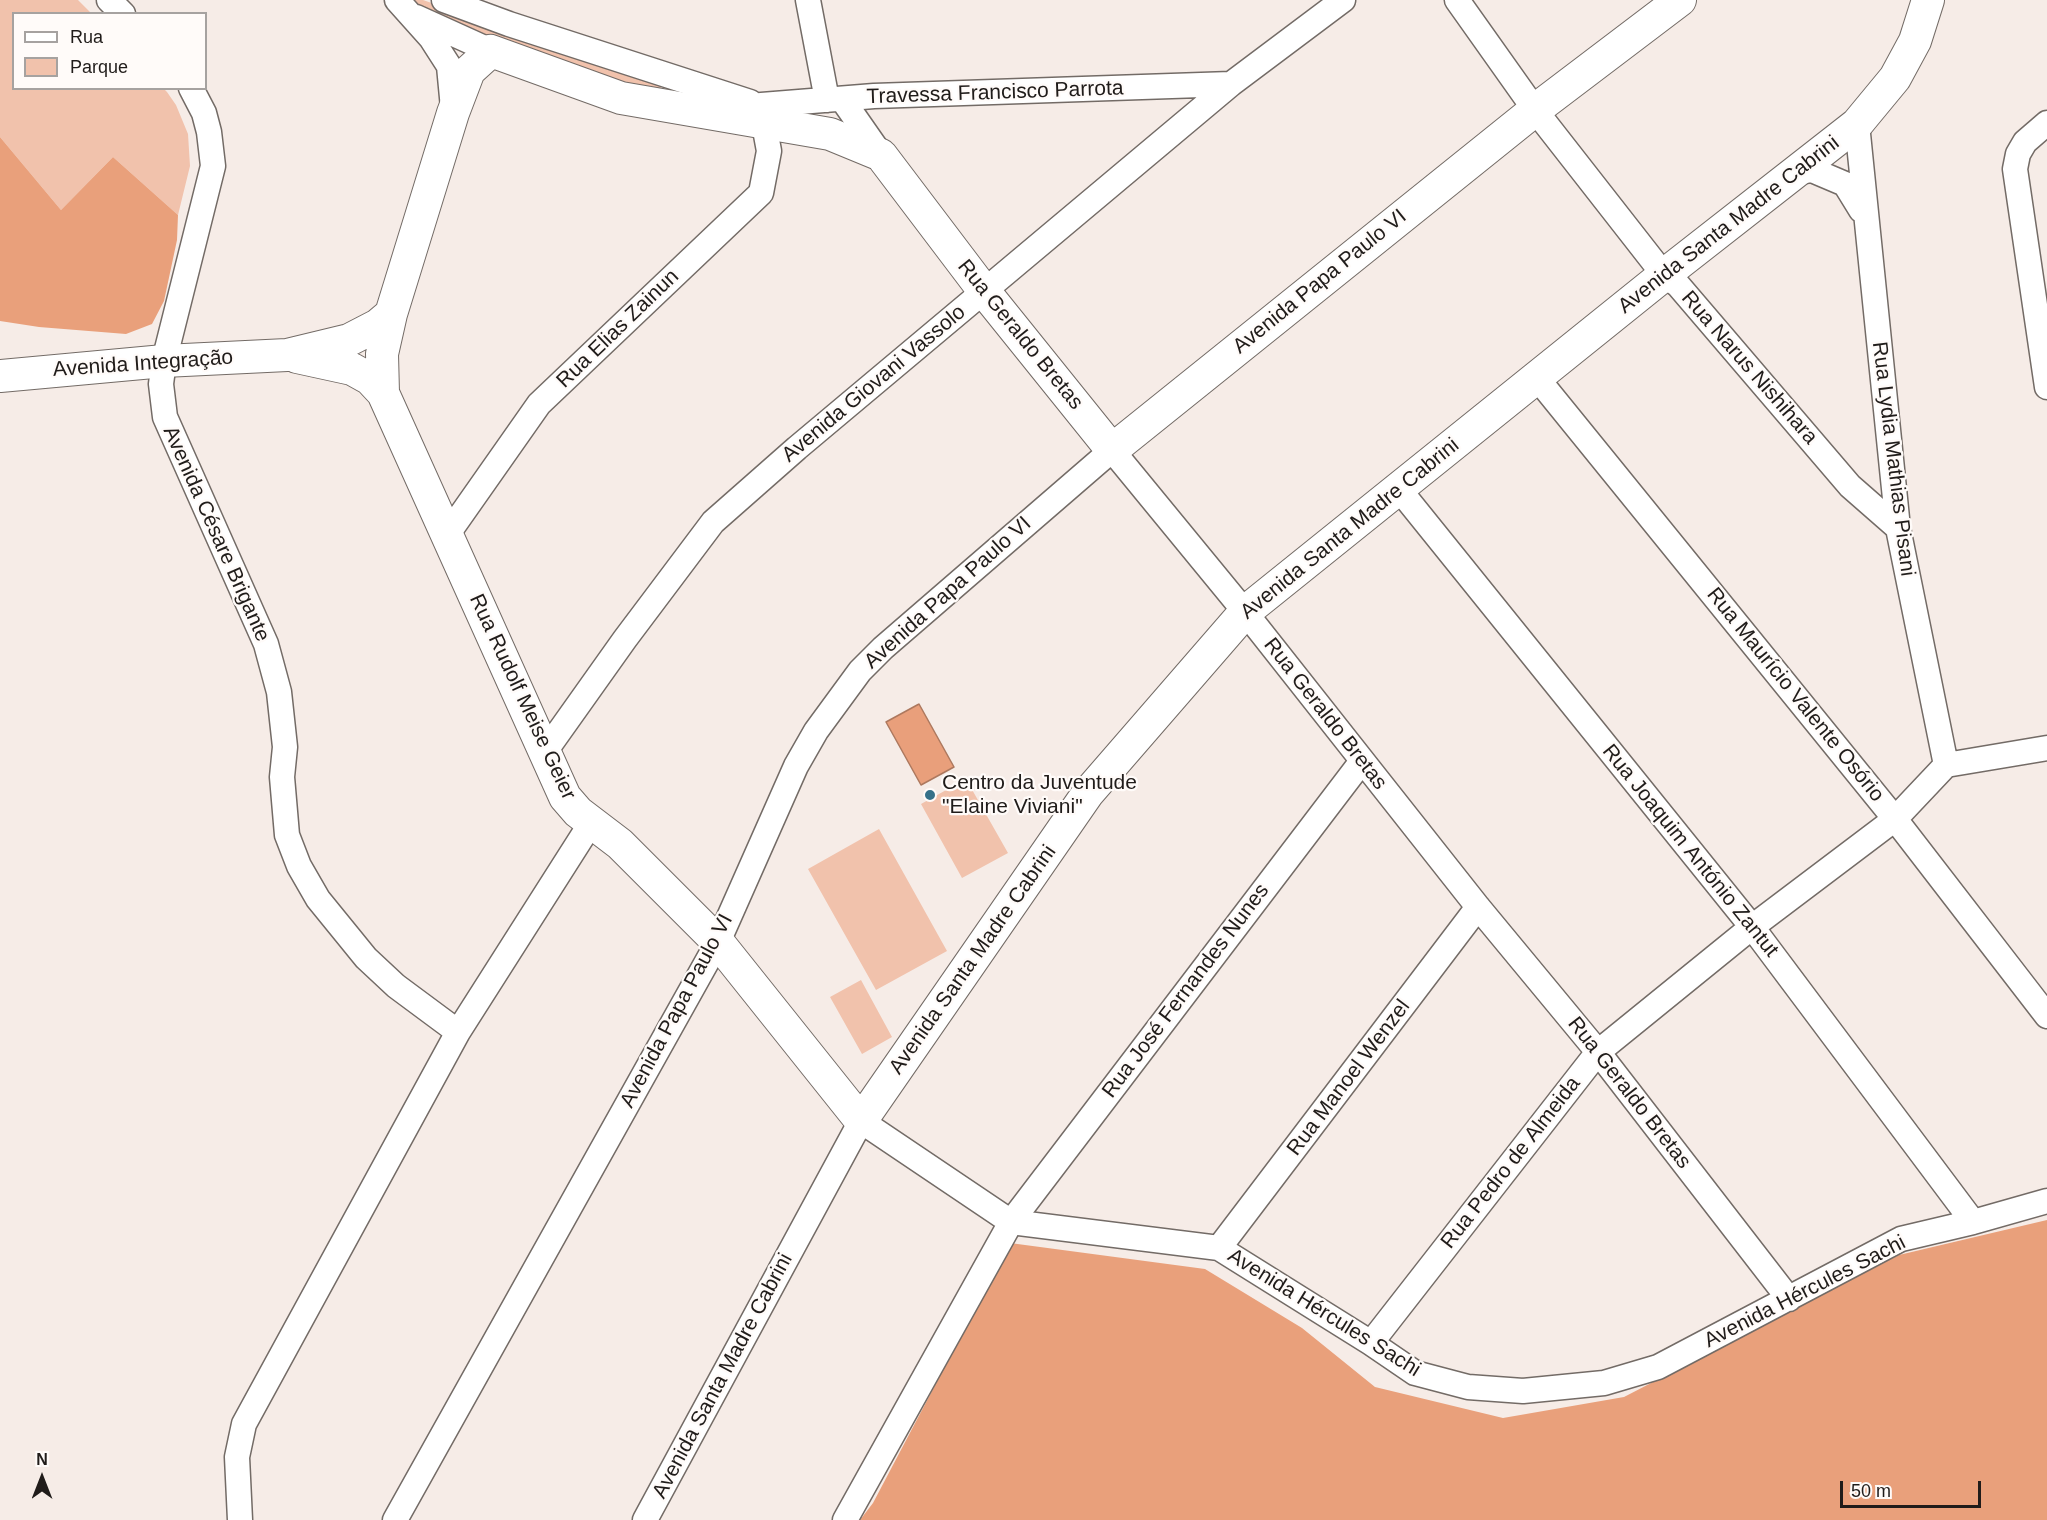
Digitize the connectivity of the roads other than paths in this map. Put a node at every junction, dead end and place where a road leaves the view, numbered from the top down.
1 (109, 0) edge
2 (444, 0) edge
3 (808, 0) edge
4 (1343, 0) edge
5 (1457, 0) edge
6 (1680, 0) edge
7 (1928, 0) edge
8 (404, 8) edge
9 (121, 12) edge
10 (491, 51) junction
11 (1231, 84) junction
12 (192, 90) edge
13 (835, 99) junction
14 (1535, 110) junction
15 (453, 113) junction
16 (762, 114) junction
17 (2047, 123) edge
18 (1857, 124) junction
19 (881, 155) junction
20 (1797, 172) junction
21 (1865, 221) junction
22 (1664, 275) junction
23 (984, 291) junction
24 (2041, 304) edge
25 (391, 314) junction
26 (287, 355) junction
27 (164, 361) junction
28 (0, 376) edge
29 (1537, 378) junction
30 (2047, 387) edge
31 (383, 393) junction
32 (1112, 450) junction
33 (1398, 488) junction
34 (1898, 528) junction
35 (447, 535) junction
36 (1245, 612) junction
37 (2047, 748) edge
38 (544, 753) junction
39 (1362, 761) junction
40 (1946, 765) junction
41 (1895, 819) junction
42 (591, 823) junction
43 (1478, 907) junction
44 (1752, 927) junction
45 (718, 942) junction
46 (2047, 1016) edge
47 (458, 1032) junction
48 (1598, 1052) junction
49 (861, 1121) junction
50 (2047, 1201) edge
51 (1011, 1222) junction
52 (1973, 1222) junction
53 (1219, 1248) junction
54 (1789, 1299) junction
55 (1371, 1343) junction
56 (240, 1520) edge
57 (395, 1520) edge
58 (645, 1520) edge
59 (845, 1520) edge

1 - 9 street
2 - 16 street
3 - 13 street, Rua Geraldo Bretas
4 - 11 street, Avenida Giovani Vassolo
5 - 14 street, Rua Narus Nishihara
6 - 14 main road, Avenida Papa Paulo VI
7 - 18 main road, Avenida Santa Madre Cabrini
8 - 10 street
8 - 15 street
10 - 15 main road
10 - 16 main road
11 - 13 street, Travessa Francisco Parrota
11 - 23 street, Avenida Giovani Vassolo
12 - 27 street, Avenida Césare Brigante
13 - 16 street, Travessa Francisco Parrota
13 - 19 street, Rua Geraldo Bretas
14 - 22 street, Rua Narus Nishihara
14 - 32 main road, Avenida Papa Paulo VI
15 - 25 main road
16 - 19 main road
16 - 35 street, Rua Elias Zainun
17 - 24 street
18 - 20 main road, Avenida Santa Madre Cabrini
18 - 21 street, Rua Lydia Mathias Pisani
19 - 23 main road, Rua Geraldo Bretas
20 - 21 street
20 - 22 main road, Avenida Santa Madre Cabrini
21 - 34 street, Rua Lydia Mathias Pisani
22 - 29 main road, Avenida Santa Madre Cabrini
22 - 34 street, Rua Narus Nishihara
23 - 32 main road, Rua Geraldo Bretas
23 - 38 street, Avenida Giovani Vassolo
24 - 30 street
25 - 26 main road, Avenida Integração
25 - 31 main road
26 - 27 main road, Avenida Integração
26 - 31 main road, Avenida Integração
27 - 28 main road, Avenida Integração
27 - 47 street, Avenida Césare Brigante
29 - 33 main road, Avenida Santa Madre Cabrini
29 - 41 street, Rua Maurício Valente Osório
31 - 35 main road, Rua Rudolf Meise Geier
32 - 36 street, Rua Geraldo Bretas
32 - 45 street, Avenida Papa Paulo VI
33 - 36 main road, Avenida Santa Madre Cabrini
33 - 44 street, Rua Joaquim António Zantut
34 - 40 street, Rua Lydia Mathias Pisani
35 - 38 main road, Rua Rudolf Meise Geier
36 - 39 street, Rua Geraldo Bretas
36 - 49 main road, Avenida Santa Madre Cabrini
37 - 40 street
38 - 42 main road, Rua Rudolf Meise Geier
39 - 43 street, Rua Geraldo Bretas
39 - 51 street, Rua José Fernandes Nunes
40 - 41 street, Rua Pedro de Almeida
41 - 44 street, Rua Pedro de Almeida
41 - 46 street, Rua Maurício Valente Osório
42 - 45 main road, Rua Rudolf Meise Geier
42 - 47 street
43 - 48 street, Rua Geraldo Bretas
43 - 53 street, Rua Manoel Wenzel
44 - 48 street, Rua Pedro de Almeida
44 - 52 street, Rua Joaquim António Zantut
45 - 49 main road, Rua Rudolf Meise Geier
45 - 57 street, Avenida Papa Paulo VI
47 - 56 street
48 - 54 street, Rua Geraldo Bretas
48 - 55 street, Rua Pedro de Almeida
49 - 51 street, Rua Rudolf Meise Geier
49 - 58 street, Avenida Santa Madre Cabrini
50 - 52 street, Avenida Hércules Sachi
51 - 53 street, Avenida Hércules Sachi
51 - 59 street
52 - 54 street, Avenida Hércules Sachi
53 - 55 street, Avenida Hércules Sachi
54 - 55 street, Avenida Hércules Sachi

